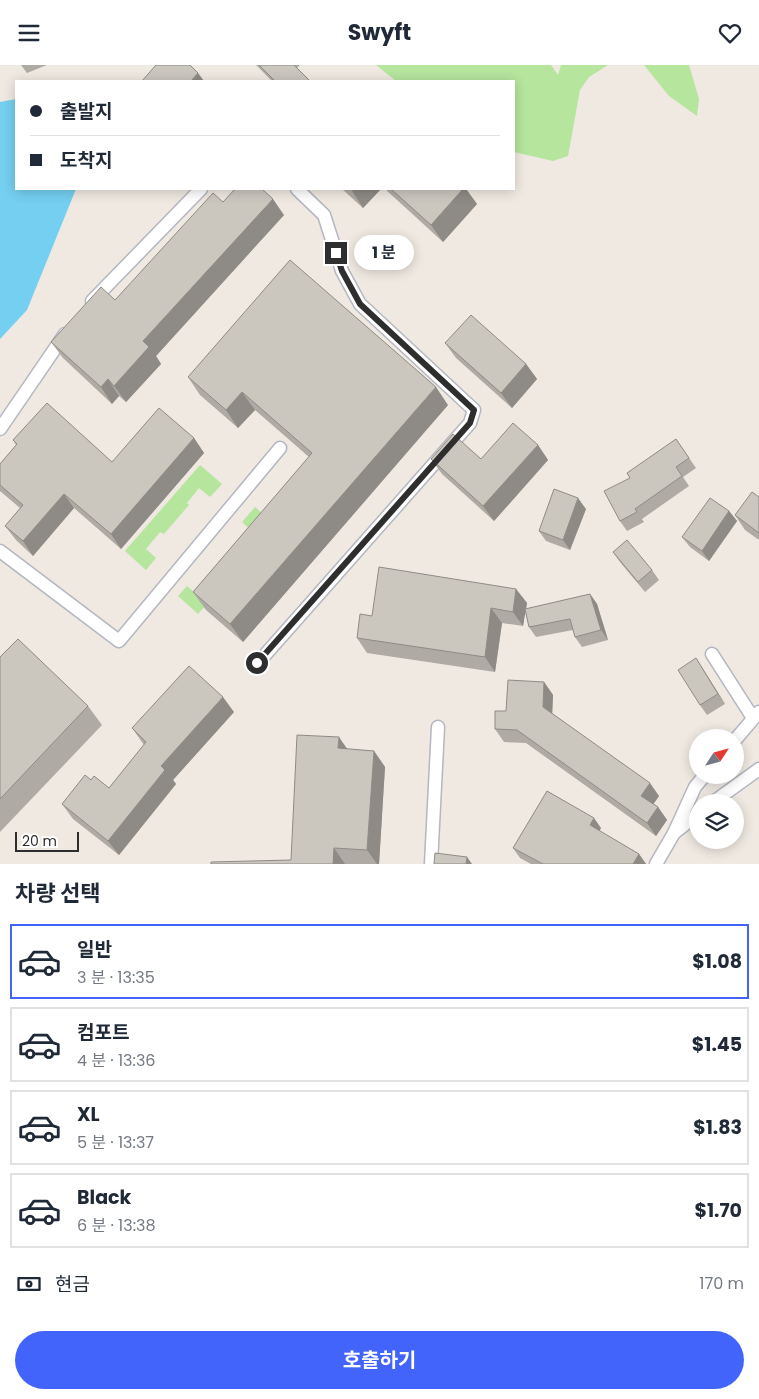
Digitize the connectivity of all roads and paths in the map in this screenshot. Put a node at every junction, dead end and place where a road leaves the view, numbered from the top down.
1 (199, 190) edge
2 (298, 190) edge
3 (0, 429) edge
4 (280, 448) dead end
5 (0, 551) edge
6 (712, 653) dead end
7 (257, 663) dead end
8 (756, 715) edge
9 (438, 727) dead end
10 (744, 729) edge
11 (759, 769) edge
12 (698, 784) edge
13 (724, 794) edge
14 (689, 821) edge
15 (674, 833) junction
16 (430, 864) edge
17 (656, 864) edge

1 - 3 lane
2 - 7 lane
4 - 5 lane
6 - 8 lane
8 - 10 lane
9 - 16 lane
11 - 13 lane
12 - 15 lane
14 - 15 lane
15 - 17 lane

